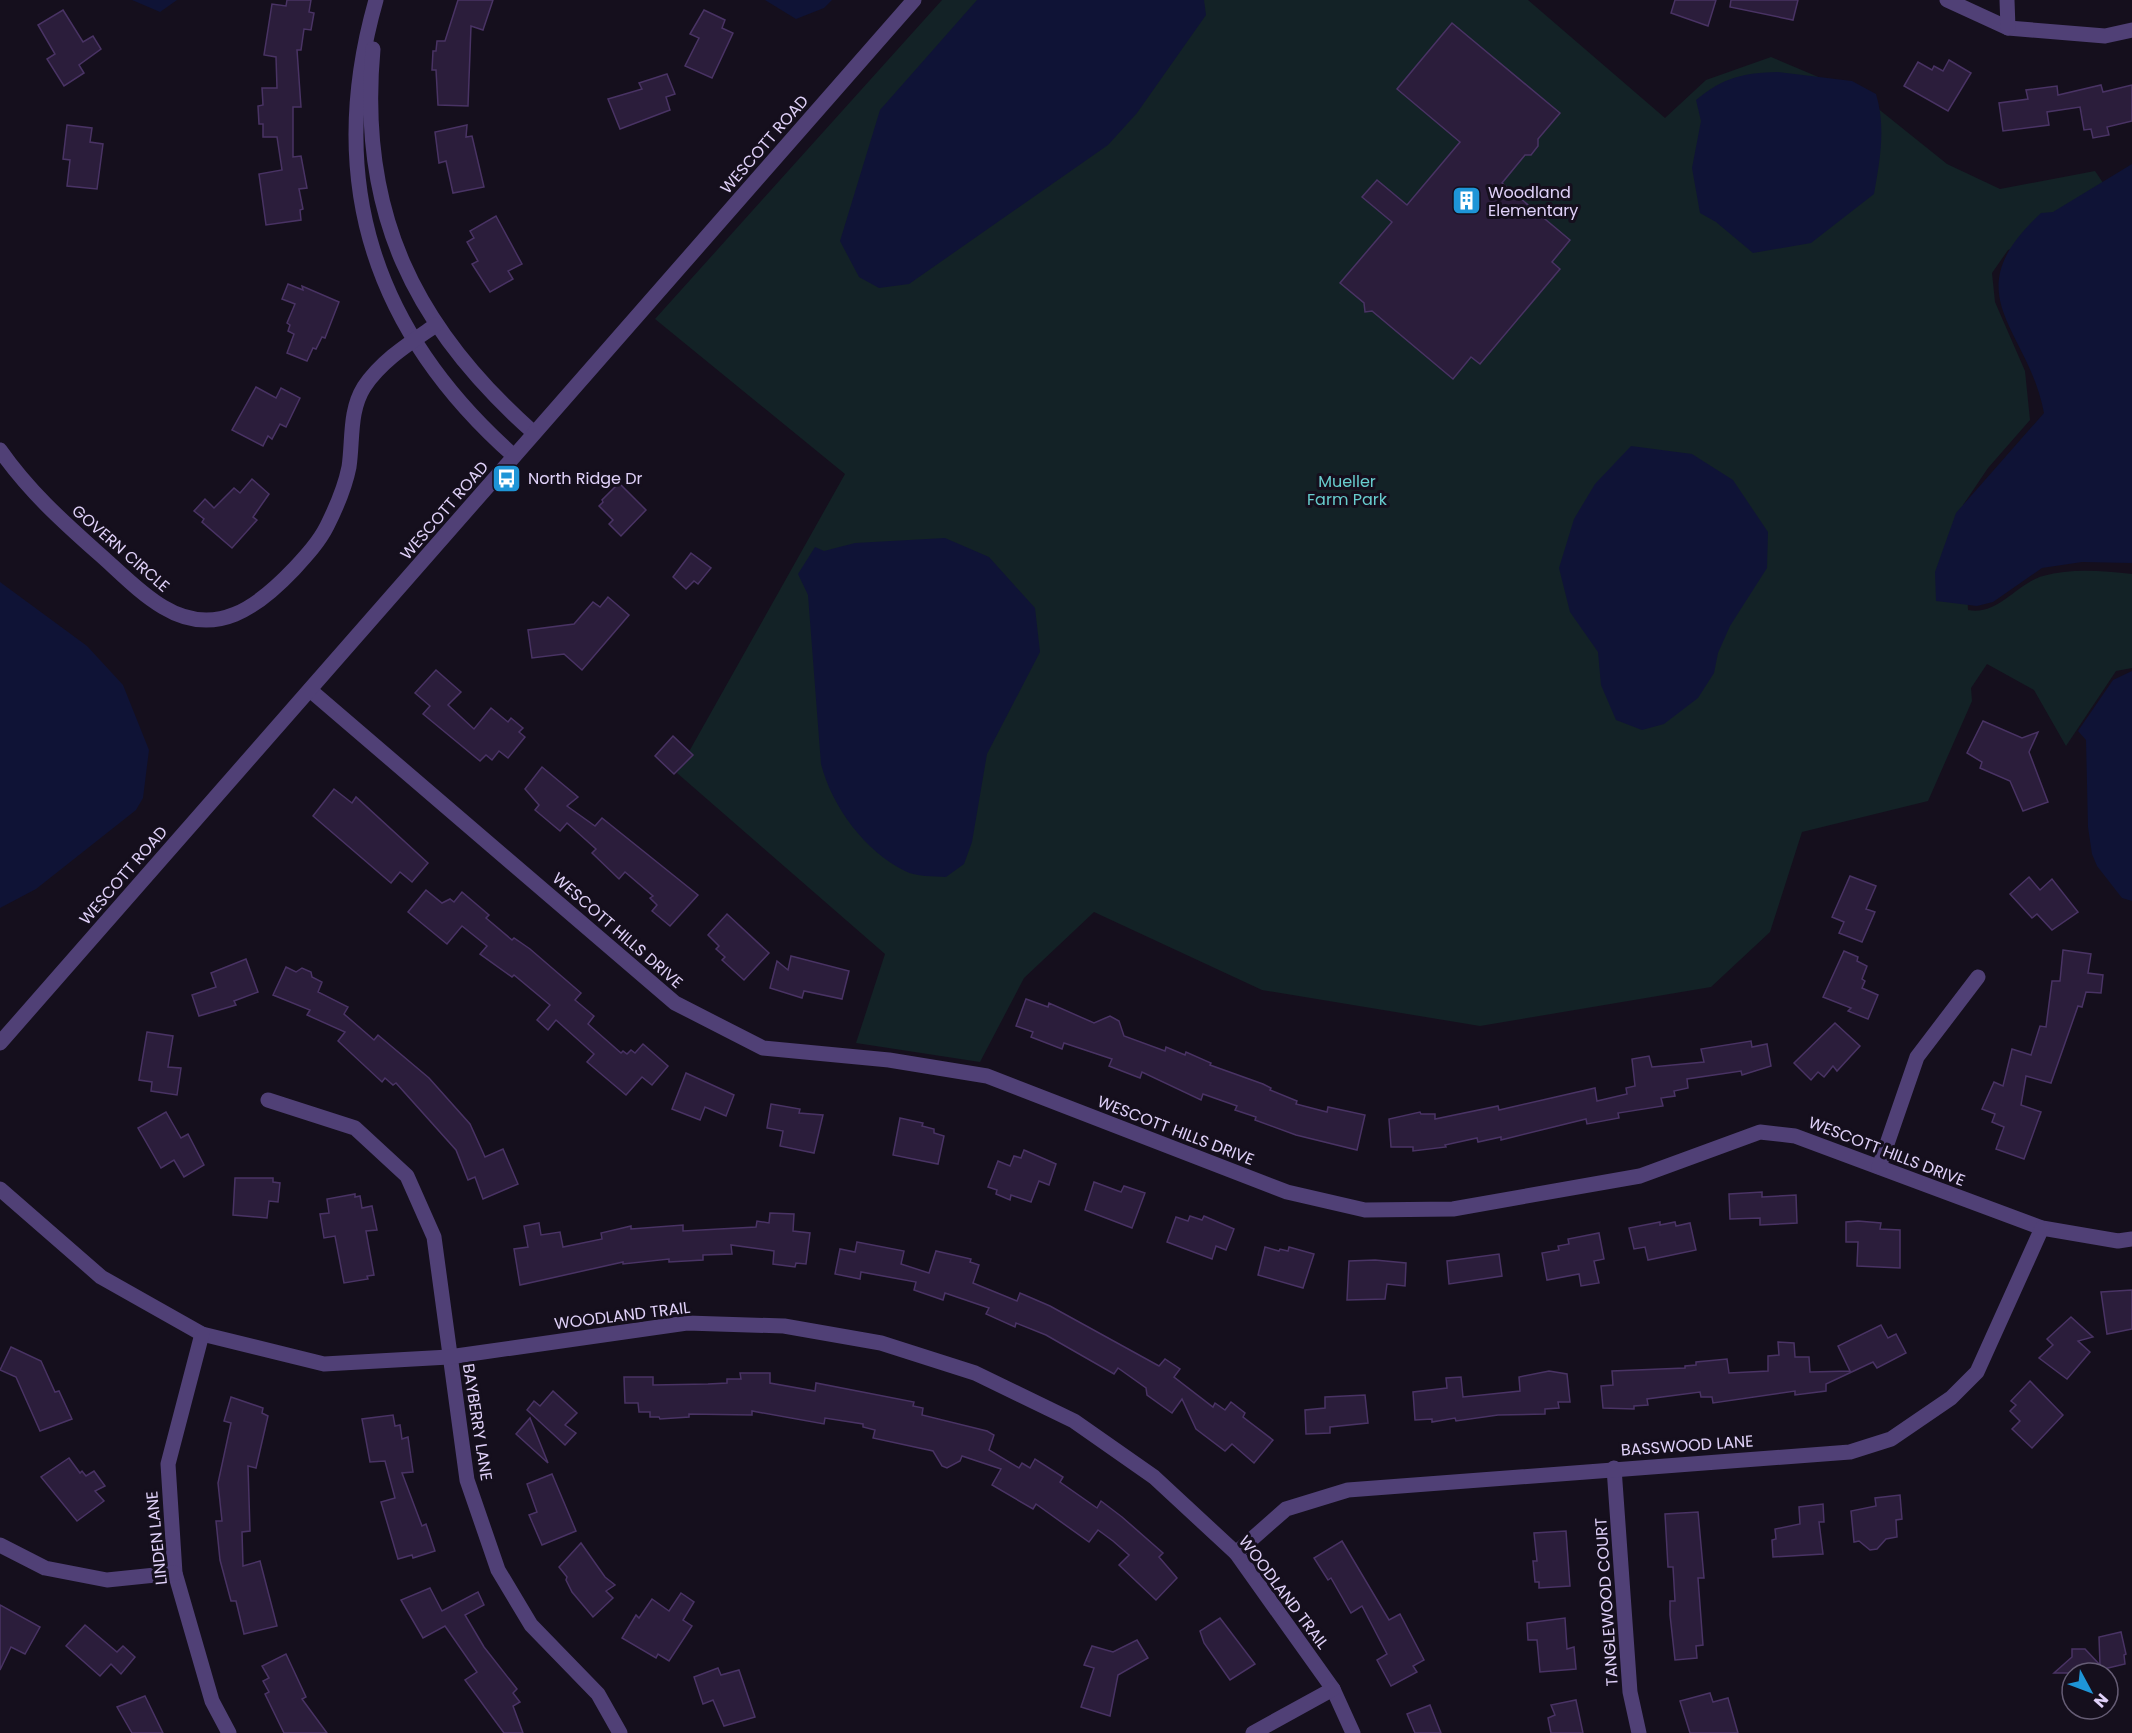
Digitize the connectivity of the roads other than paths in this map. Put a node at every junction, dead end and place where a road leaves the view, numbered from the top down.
1 (376, 0) edge
2 (382, 0) edge
3 (914, 0) edge
4 (1947, 0) edge
5 (2007, 0) edge
6 (2008, 28) junction
7 (2132, 30) edge
8 (436, 325) junction
9 (414, 340) junction
10 (534, 433) junction
11 (0, 450) edge
12 (514, 456) junction
13 (310, 690) junction
14 (1978, 977) dead end
15 (0, 1043) edge
16 (268, 1100) dead end
17 (1879, 1167) junction
18 (0, 1190) edge
19 (2042, 1228) junction
20 (2132, 1239) edge
21 (202, 1334) junction
22 (450, 1358) junction
23 (1614, 1468) junction
24 (0, 1545) edge
25 (1236, 1553) junction
26 (175, 1573) junction
27 (1333, 1689) junction
28 (229, 1733) edge
29 (620, 1733) edge
30 (1253, 1733) edge
31 (1353, 1733) edge
32 (1639, 1733) edge

1 - 9 street
2 - 8 street
3 - 10 street, WESCOTT ROAD
4 - 6 street
5 - 6 street
6 - 7 street
8 - 9 street, GOVERN CIRCLE
8 - 10 street
9 - 11 street, GOVERN CIRCLE
9 - 12 street
10 - 12 street, WESCOTT ROAD
12 - 13 street, WESCOTT ROAD
13 - 15 street, WESCOTT ROAD
13 - 17 street, WESCOTT HILLS DRIVE
14 - 17 street
16 - 22 street, BAYBERRY LANE
17 - 19 street, WESCOTT HILLS DRIVE
18 - 21 street, WOODLAND TRAIL
19 - 20 street, WESCOTT HILLS DRIVE
19 - 23 street, BASSWOOD LANE
21 - 22 street, WOODLAND TRAIL
21 - 26 street, LINDEN LANE
22 - 25 street, WOODLAND TRAIL
22 - 29 street, BAYBERRY LANE
23 - 25 street, BASSWOOD LANE
23 - 32 street, TANGLEWOOD COURT
24 - 26 street
25 - 27 street, WOODLAND TRAIL
26 - 28 street, LINDEN LANE
27 - 30 street
27 - 31 street, WOODLAND TRAIL

